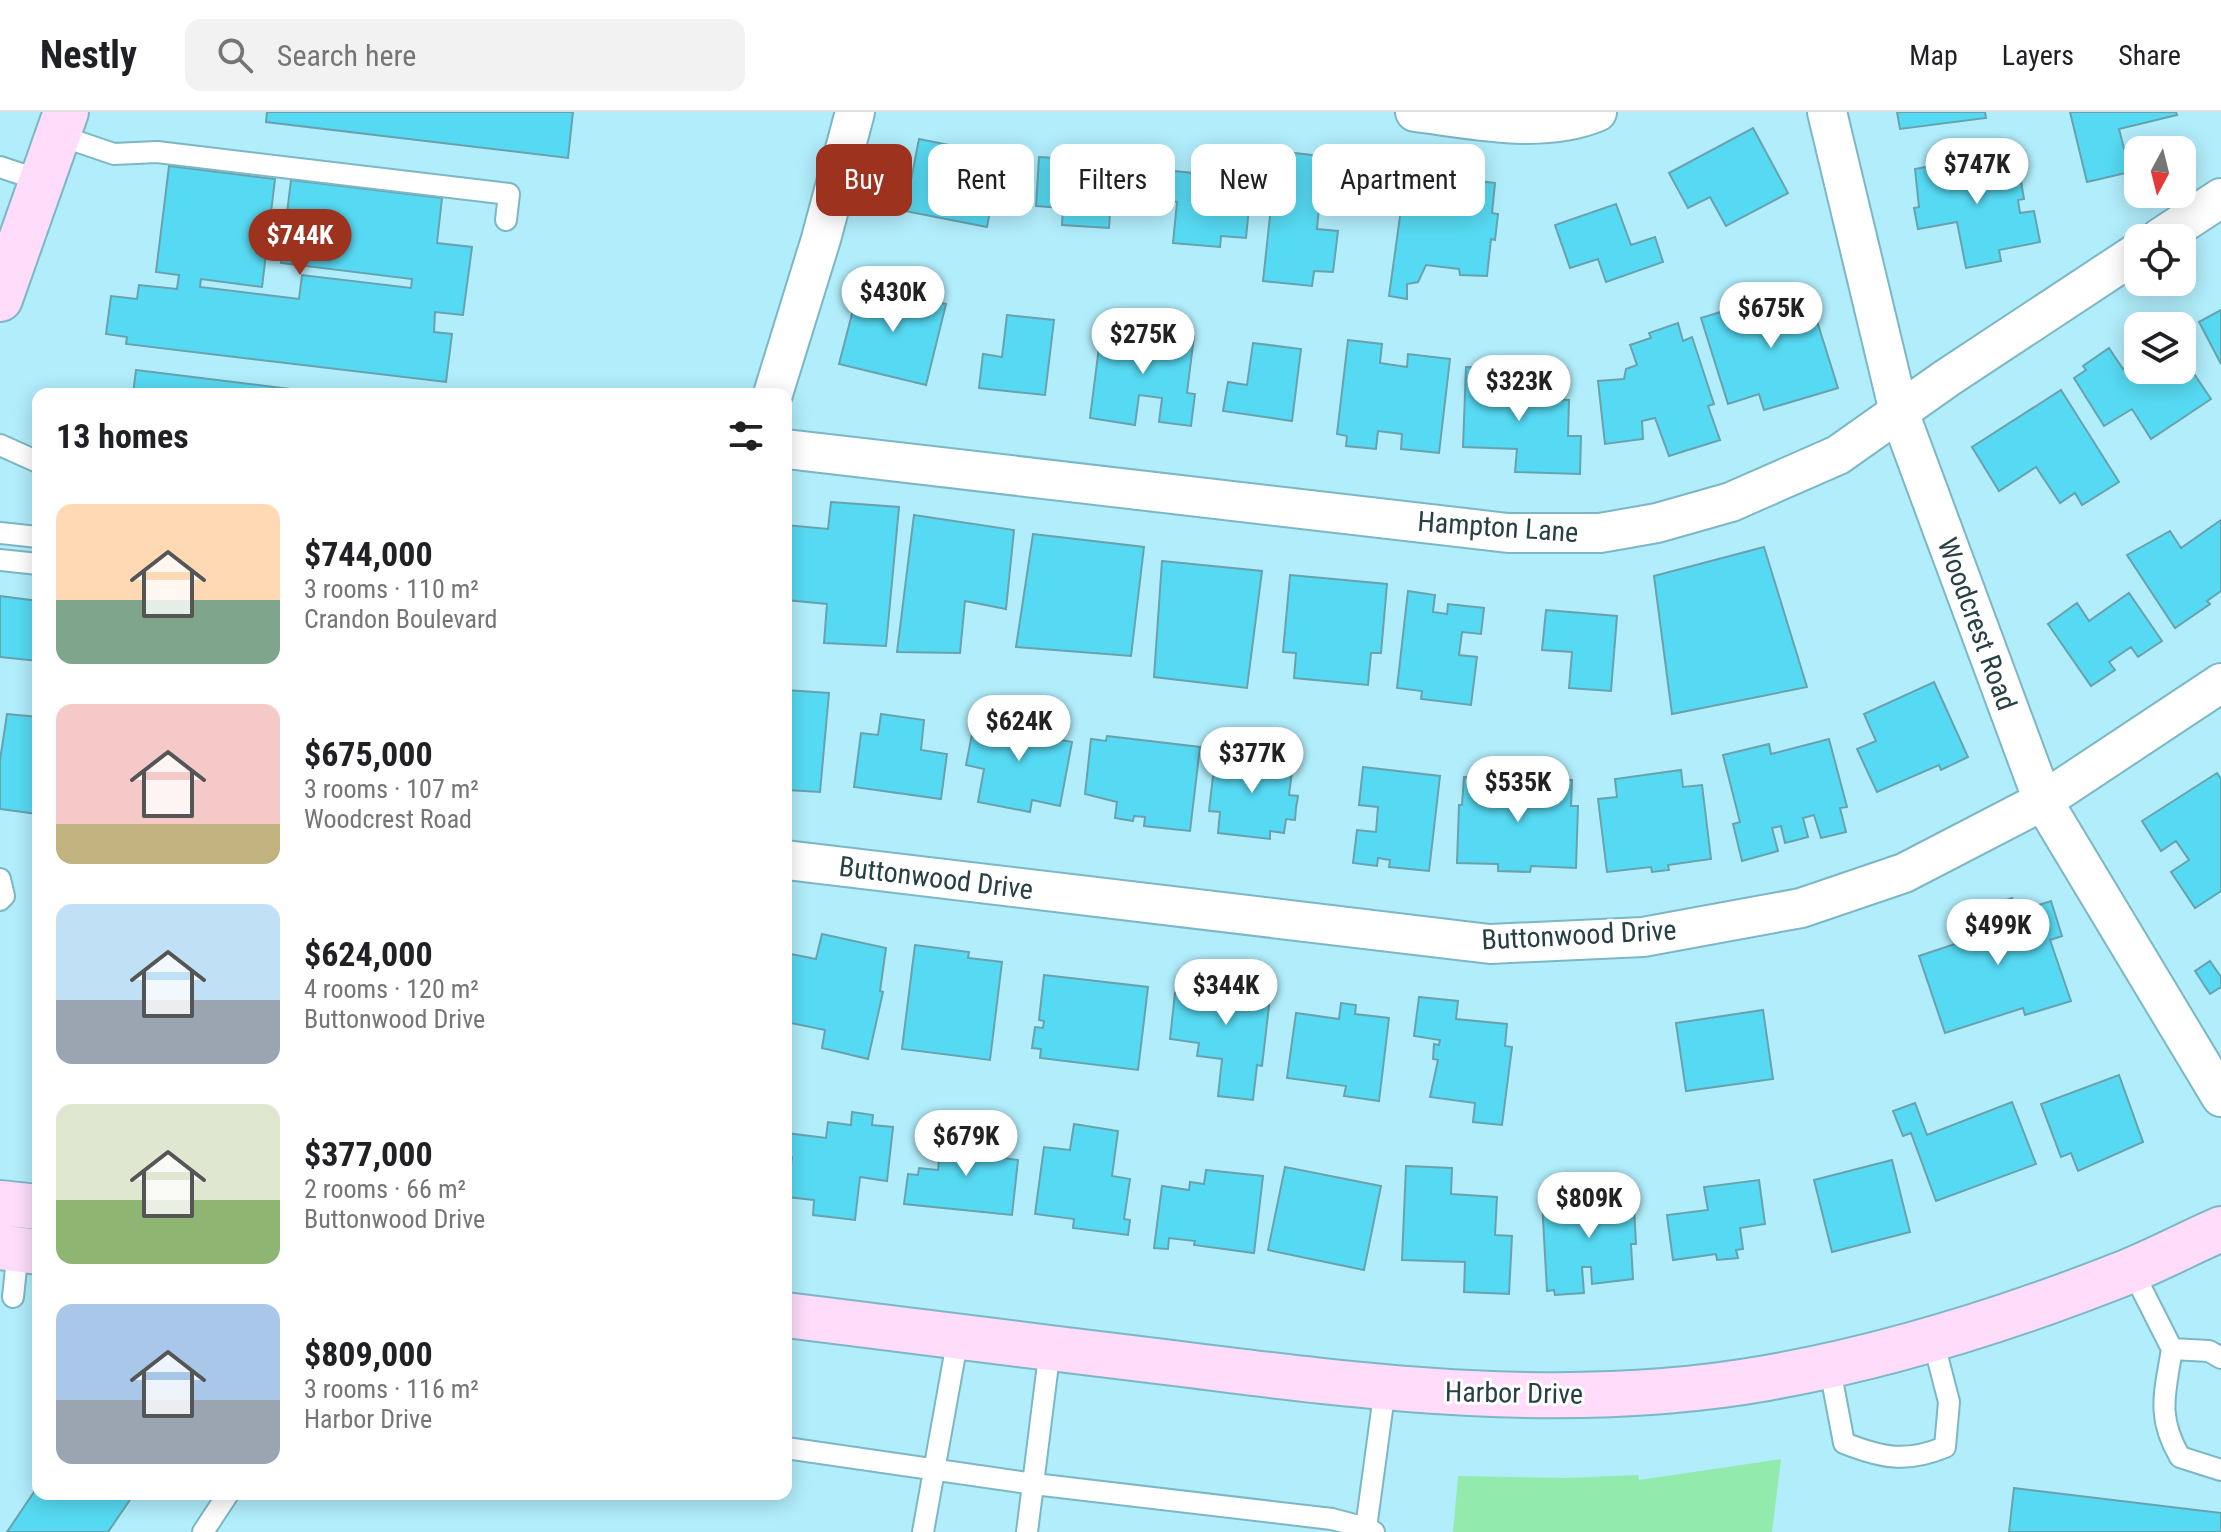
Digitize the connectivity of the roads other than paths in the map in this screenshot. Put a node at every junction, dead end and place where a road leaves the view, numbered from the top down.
1 (855, 112) edge
2 (1415, 112) edge
3 (1597, 112) edge
4 (1827, 112) edge
5 (62, 124) edge
6 (0, 167) edge
7 (42, 181) junction
8 (2221, 198) edge
9 (506, 220) dead end
10 (2181, 224) edge
11 (2124, 261) edge
12 (0, 299) edge
13 (775, 388) edge
14 (1899, 412) junction
15 (0, 445) edge
16 (792, 450) edge
17 (32, 459) edge
18 (0, 533) edge
19 (32, 536) edge
20 (0, 560) edge
21 (32, 563) edge
22 (2221, 683) edge
23 (2043, 801) junction
24 (792, 861) edge
25 (0, 879) edge
26 (0, 900) edge
27 (2221, 1097) edge
28 (0, 1203) edge
29 (32, 1206) edge
30 (2221, 1229) edge
31 (19, 1249) edge
32 (2132, 1270) junction
33 (13, 1297) dead end
34 (792, 1316) edge
35 (958, 1337) junction
36 (1933, 1340) junction
37 (1050, 1348) junction
38 (2172, 1349) junction
39 (2221, 1358) edge
40 (1829, 1364) junction
41 (1385, 1388) junction
42 (792, 1449) edge
43 (935, 1470) junction
44 (2221, 1470) edge
45 (1034, 1484) junction
46 (224, 1500) edge
47 (1370, 1530) edge
48 (203, 1532) edge
49 (923, 1532) edge
50 (1027, 1532) edge

1 - 13 street
2 - 3 street
4 - 14 street, Woodcrest Road
5 - 7 street
5 - 9 lane
6 - 7 lane
7 - 12 street
8 - 10 street
11 - 14 street, Hampton Lane
14 - 16 street, Hampton Lane
14 - 23 street, Woodcrest Road
15 - 17 lane
18 - 19 lane
20 - 21 lane
22 - 23 street, Buttonwood Drive
23 - 24 street, Buttonwood Drive
23 - 27 street, Woodcrest Road
25 - 26 lane
28 - 29 street
30 - 32 street, Harbor Drive
31 - 33 lane
32 - 36 street, Harbor Drive
32 - 38 lane
34 - 35 street, Harbor Drive
35 - 37 street, Harbor Drive
35 - 43 lane
36 - 40 street, Harbor Drive
36 - 40 lane
37 - 41 street, Harbor Drive
37 - 45 lane
38 - 39 lane
38 - 44 lane
40 - 41 street, Harbor Drive
41 - 47 lane
42 - 43 lane
43 - 45 lane
43 - 49 lane
45 - 47 lane
45 - 50 lane
46 - 48 lane

